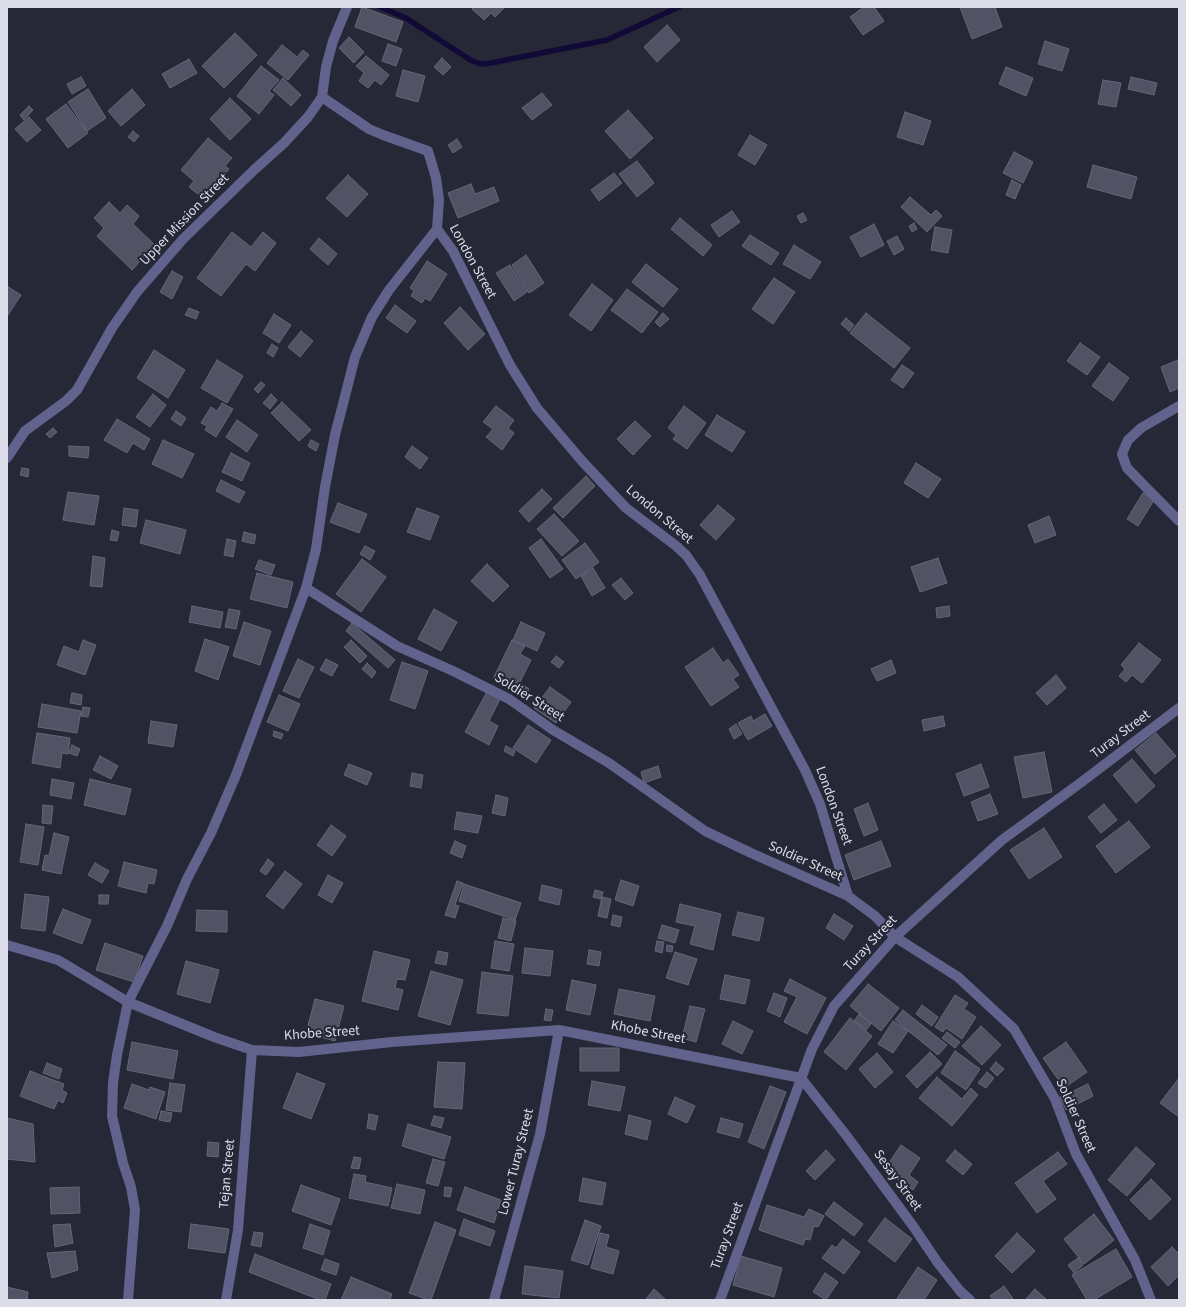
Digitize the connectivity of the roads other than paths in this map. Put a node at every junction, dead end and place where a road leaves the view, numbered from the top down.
1 (346, 8) edge
2 (322, 97) junction
3 (437, 229) junction
4 (1179, 406) edge
5 (7, 458) edge
6 (1179, 521) edge
7 (306, 588) junction
8 (1179, 708) edge
9 (848, 896) junction
10 (896, 937) junction
11 (7, 945) edge
12 (128, 1002) junction
13 (559, 1030) junction
14 (252, 1050) junction
15 (801, 1078) junction
16 (128, 1300) edge
17 (226, 1300) edge
18 (494, 1300) edge
19 (720, 1300) edge
20 (970, 1300) edge
21 (1151, 1300) edge

1 - 2 street, Upper Mission Street
2 - 3 street, London Street
2 - 5 street, Upper Mission Street
3 - 7 street
3 - 9 street, London Street
4 - 6 street
7 - 9 street, Soldier Street
7 - 12 street
8 - 10 street, Turay Street
9 - 10 street, Soldier Street
10 - 15 street, Turay Street
10 - 21 street, Soldier Street
11 - 12 street, Khobe Street
12 - 14 street, Khobe Street
12 - 16 street
13 - 14 street, Khobe Street
13 - 15 street, Khobe Street
13 - 18 street, Lower Turay Street
14 - 17 street, Tejan Street
15 - 19 street, Turay Street
15 - 20 street, Sesay Street

